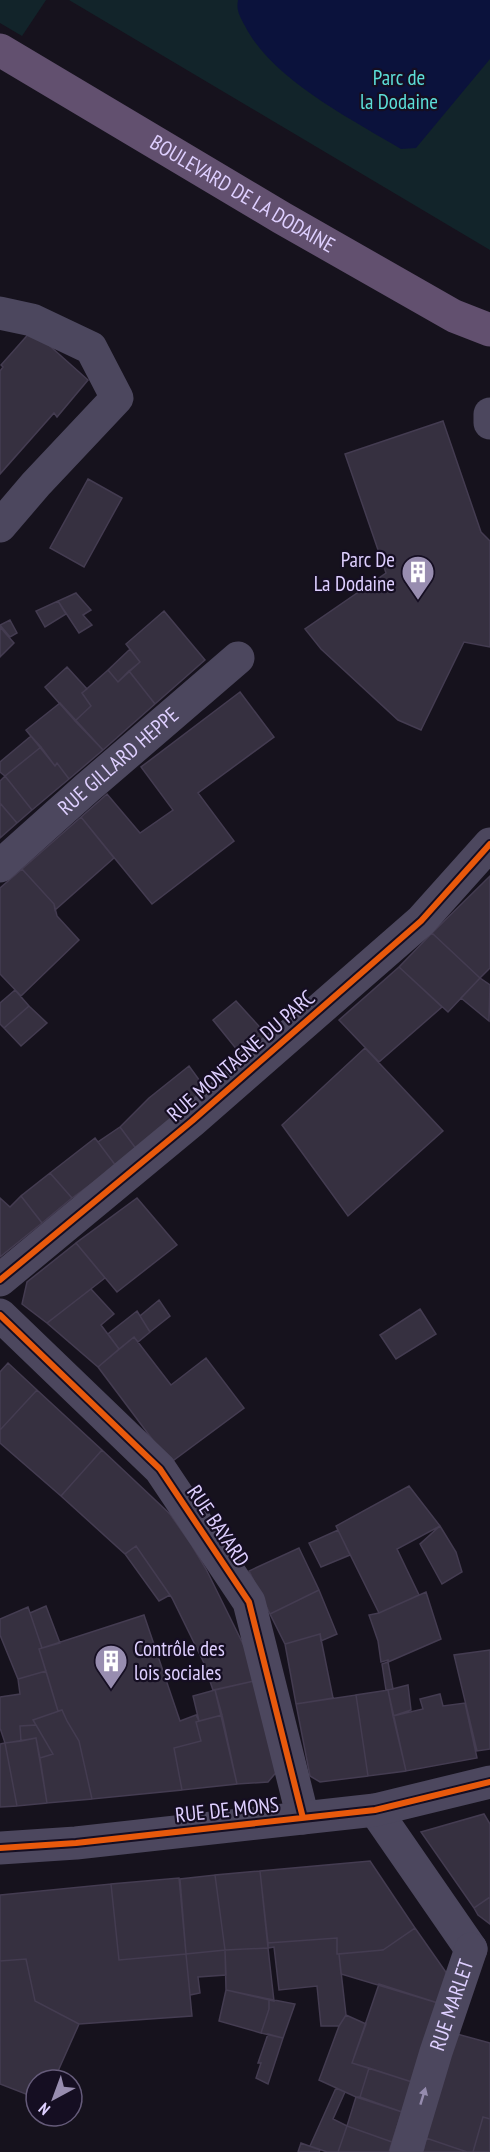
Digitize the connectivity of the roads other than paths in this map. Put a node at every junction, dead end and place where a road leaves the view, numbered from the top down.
1 (0, 50) edge
2 (0, 314) edge
3 (490, 330) edge
4 (490, 414) edge
5 (490, 423) edge
6 (0, 526) edge
7 (238, 658) dead end
8 (490, 844) edge
9 (0, 866) edge
10 (0, 1280) edge
11 (0, 1315) edge
12 (490, 1782) edge
13 (375, 1810) junction
14 (303, 1818) junction
15 (0, 1848) edge
16 (481, 1953) edge
17 (406, 2152) edge

1 - 3 main road, BOULEVARD DE LA DODAINE
2 - 6 street
4 - 5 street
7 - 9 street, RUE GILLARD HEPPE
8 - 10 street, RUE MONTAGNE DU PARC
11 - 14 street, RUE BAYARD
12 - 13 street, RUE DE MONS
13 - 14 street, RUE DE MONS
13 - 16 street, RUE MARLET
14 - 15 street, RUE DE MONS
17 -> 16 street, RUE MARLET

